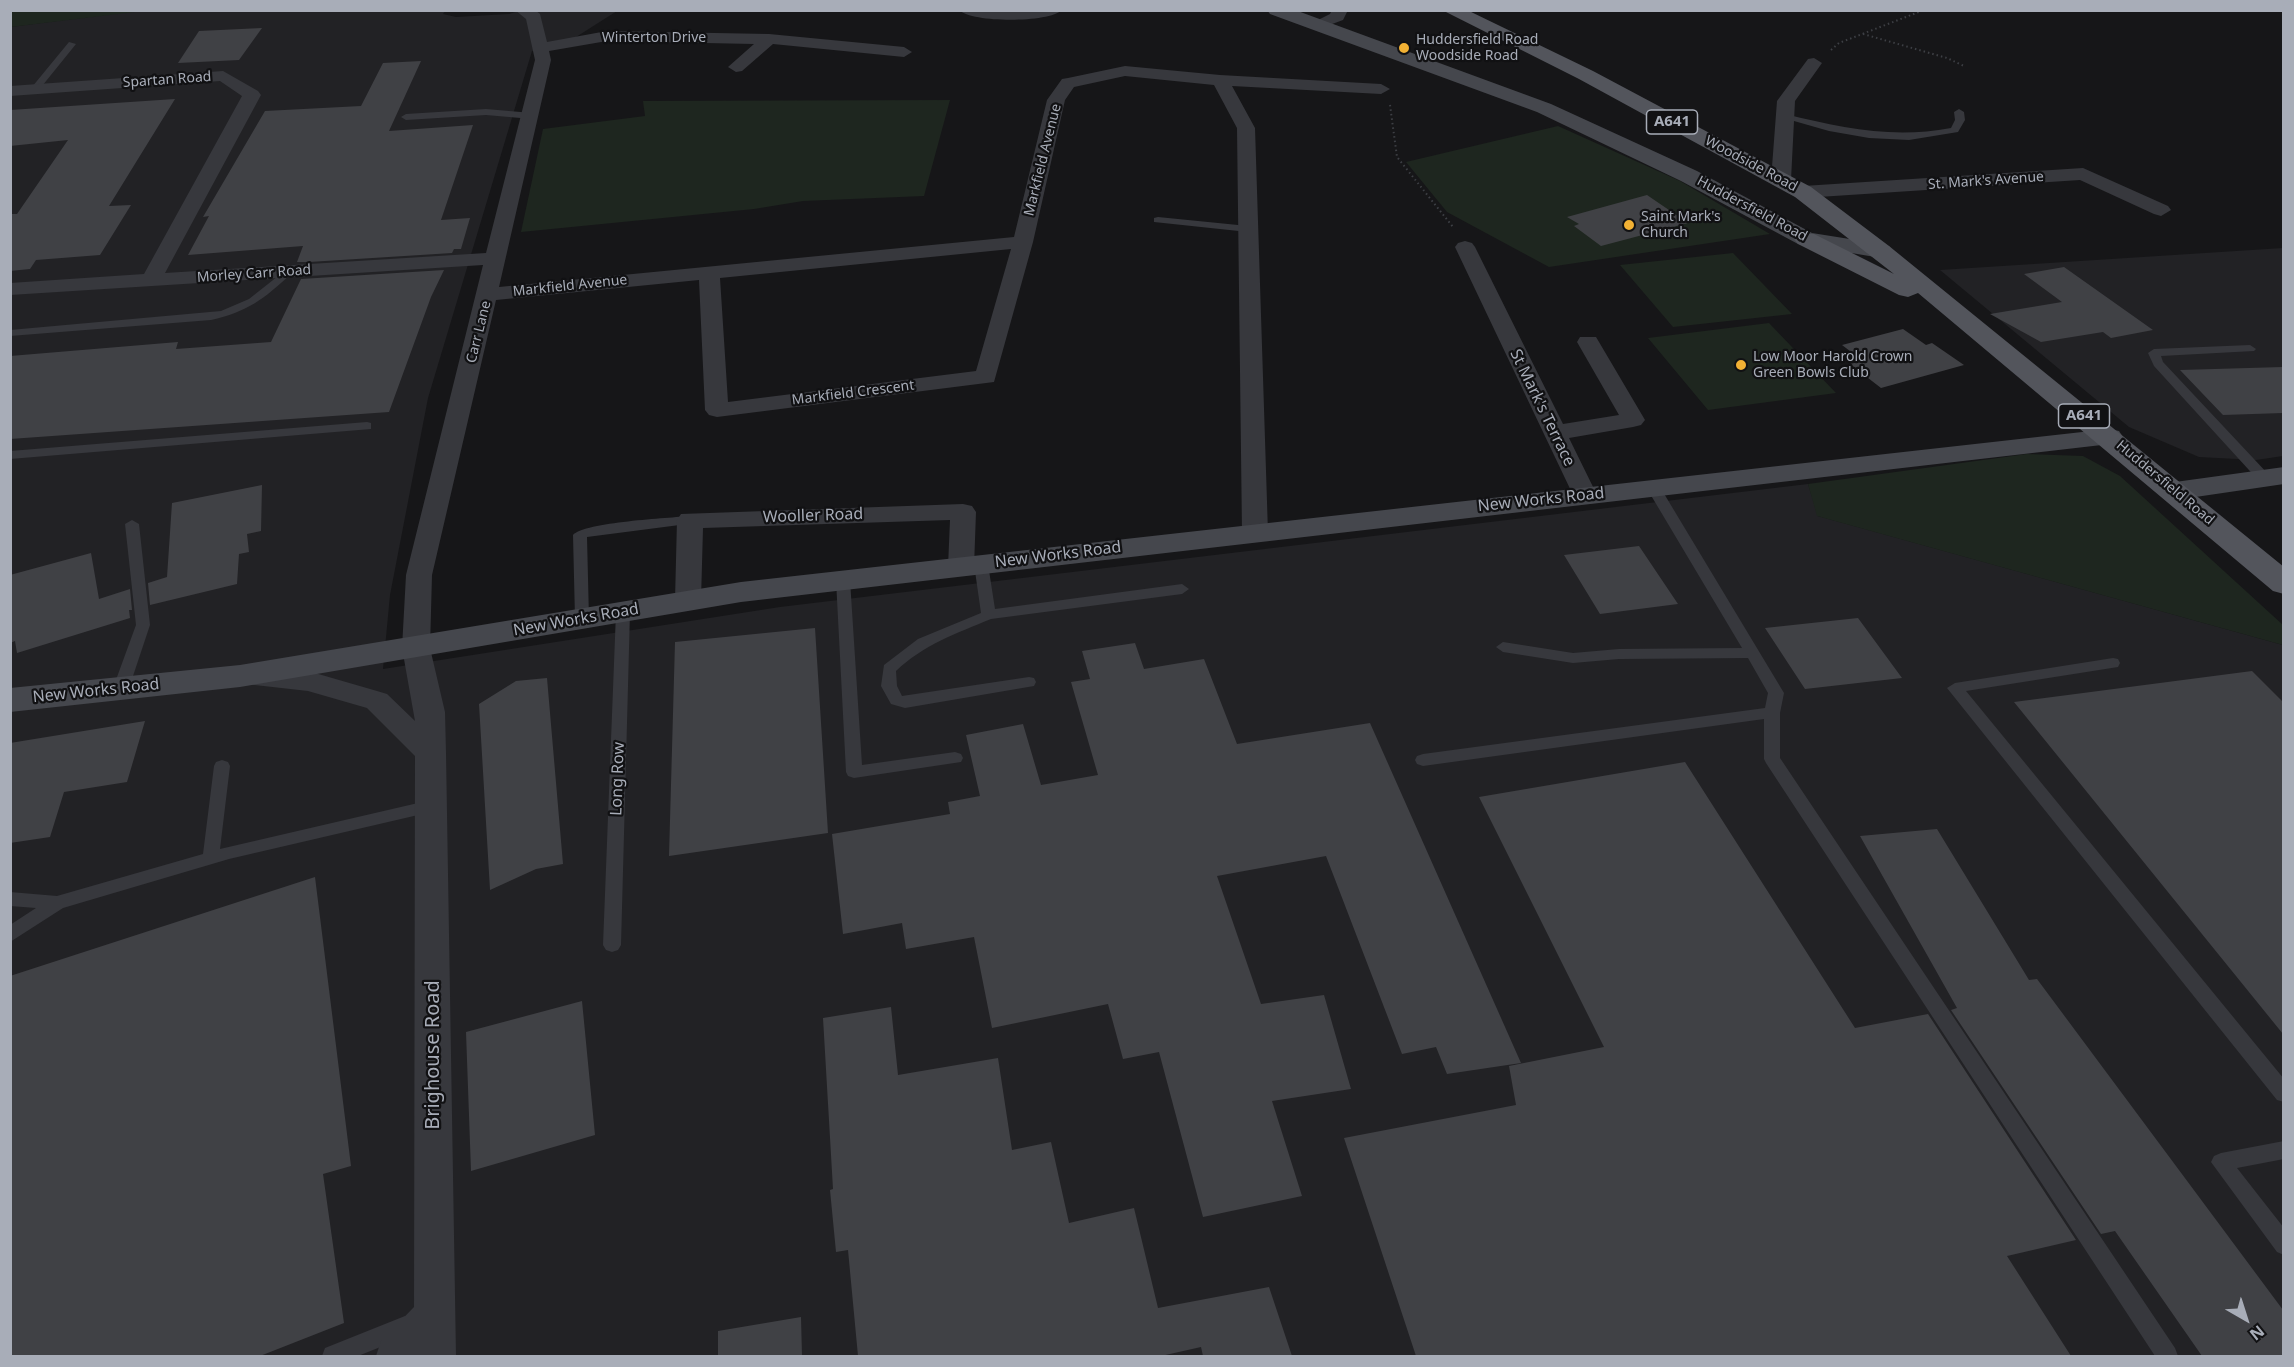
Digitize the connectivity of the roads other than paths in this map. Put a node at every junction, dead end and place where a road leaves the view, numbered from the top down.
1 (967, 10) edge
2 (1054, 10) edge
3 (1276, 10) edge
4 (1340, 10) edge
5 (1451, 10) edge
6 (528, 14) edge
7 (1316, 25) junction
8 (769, 39) junction
9 (72, 44) dead end
10 (541, 48) junction
11 (904, 51) dead end
12 (1814, 63) road end
13 (736, 67) dead end
14 (1220, 80) junction
15 (35, 89) junction
16 (1380, 89) road end
17 (10, 91) edge
18 (1959, 112) dead end
19 (532, 116) junction
20 (406, 117) dead end
21 (1785, 117) junction
22 (1781, 180) junction
23 (1803, 192) junction
24 (2161, 210) dead end
25 (1158, 220) dead end
26 (1248, 229) junction
27 (1806, 239) junction
28 (1023, 242) junction
29 (1465, 247) road end
30 (1881, 251) junction
31 (497, 258) junction
32 (287, 272) junction
33 (709, 272) junction
34 (151, 280) junction
35 (10, 289) edge
36 (488, 294) junction
37 (1966, 320) junction
38 (10, 333) edge
39 (1588, 342) dead end
40 (2250, 349) dead end
41 (367, 426) dead end
42 (1554, 433) junction
43 (2109, 437) junction
44 (10, 455) edge
45 (2273, 477) edge
46 (1653, 487) junction
47 (2175, 491) junction
48 (1585, 495) junction
49 (690, 520) junction
50 (132, 524) dead end
51 (1255, 532) junction
52 (971, 566) junction
53 (843, 580) junction
54 (2283, 584) edge
55 (1182, 589) dead end
56 (688, 600) junction
57 (623, 612) junction
58 (989, 615) junction
59 (582, 619) junction
60 (1503, 647) dead end
61 (416, 648) junction
62 (1752, 653) junction
63 (2112, 663) dead end
64 (240, 676) junction
65 (1029, 682) dead end
66 (121, 688) junction
67 (10, 700) edge
68 (1772, 713) junction
69 (431, 753) junction
70 (955, 758) dead end
71 (1423, 760) dead end
72 (222, 766) dead end
73 (431, 806) junction
74 (211, 858) junction
75 (10, 899) edge
76 (57, 903) junction
77 (10, 935) edge
78 (612, 945) dead end
79 (2283, 1094) edge
80 (2283, 1150) edge
81 (2283, 1245) edge
82 (435, 1314) junction
83 (333, 1356) edge
84 (396, 1356) edge
85 (435, 1356) edge
86 (2167, 1356) edge

1 - 2 street
3 - 7 street, Huddersfield Road
4 - 7 street
5 - 22 main road, Woodside Road / A641
6 - 10 street, Carr Lane
7 - 27 street, Huddersfield Road
8 - 10 street, Winterton Drive
8 - 11 street, Winterton Drive
8 - 13 street
9 - 15 lane
10 - 19 street, Carr Lane
12 - 21 street
14 - 16 street, Markfield Avenue
14 - 26 street
14 - 28 street, Markfield Avenue
15 - 17 street, Spartan Road
15 - 34 street, Spartan Road
18 - 21 lane
19 - 20 lane
19 - 31 street, Carr Lane
21 - 22 street
22 - 23 main road, Woodside Road / A641
23 - 24 street, St. Mark's Avenue
23 - 30 main road, Woodside Road / A641
25 - 26 lane
26 - 51 street
27 - 30 street, Huddersfield Road
27 - 37 main road
28 - 33 street, Markfield Avenue
28 - 33 street, Markfield Crescent
29 - 42 street, St Mark's Terrace
30 - 37 main road, Huddersfield Road / A641
31 - 32 street, Morley Carr Road
31 - 36 street, Carr Lane
32 - 34 street, Morley Carr Road
32 - 38 lane
33 - 36 street, Markfield Avenue
34 - 35 street, Morley Carr Road
36 - 61 street, Carr Lane
37 - 43 main road, Huddersfield Road / A641
39 - 42 street
40 - 45 lane
41 - 44 lane
42 - 48 street, St Mark's Terrace
43 - 46 street, New Works Road
43 - 47 main road, Huddersfield Road / A641
45 - 47 street
46 - 48 street, New Works Road
46 - 62 lane
47 - 54 main road, Huddersfield Road / A641
48 - 51 street, New Works Road
49 - 52 street, Wooller Road
49 - 56 street
49 - 59 lane
50 - 66 lane
51 - 52 street, New Works Road
52 - 53 street, New Works Road
52 - 58 lane
53 - 56 street, New Works Road
53 - 70 lane
55 - 58 lane
56 - 57 street, New Works Road
57 - 59 street, New Works Road
57 - 78 lane, Long Row
58 - 65 lane
59 - 61 street, New Works Road
60 - 62 lane
61 - 64 street, New Works Road
61 - 69 street, Brighouse Road
62 - 68 lane
63 - 79 lane
64 - 66 street, New Works Road
64 - 69 street
66 - 67 street, New Works Road
68 - 71 lane
68 - 86 lane
69 - 73 street, Brighouse Road
72 - 74 lane
73 - 74 lane
73 - 82 street, Brighouse Road
74 - 76 lane
75 - 76 lane
76 - 77 lane
80 - 81 lane
82 - 83 lane
82 - 84 street
82 - 85 street, Brighouse Road

